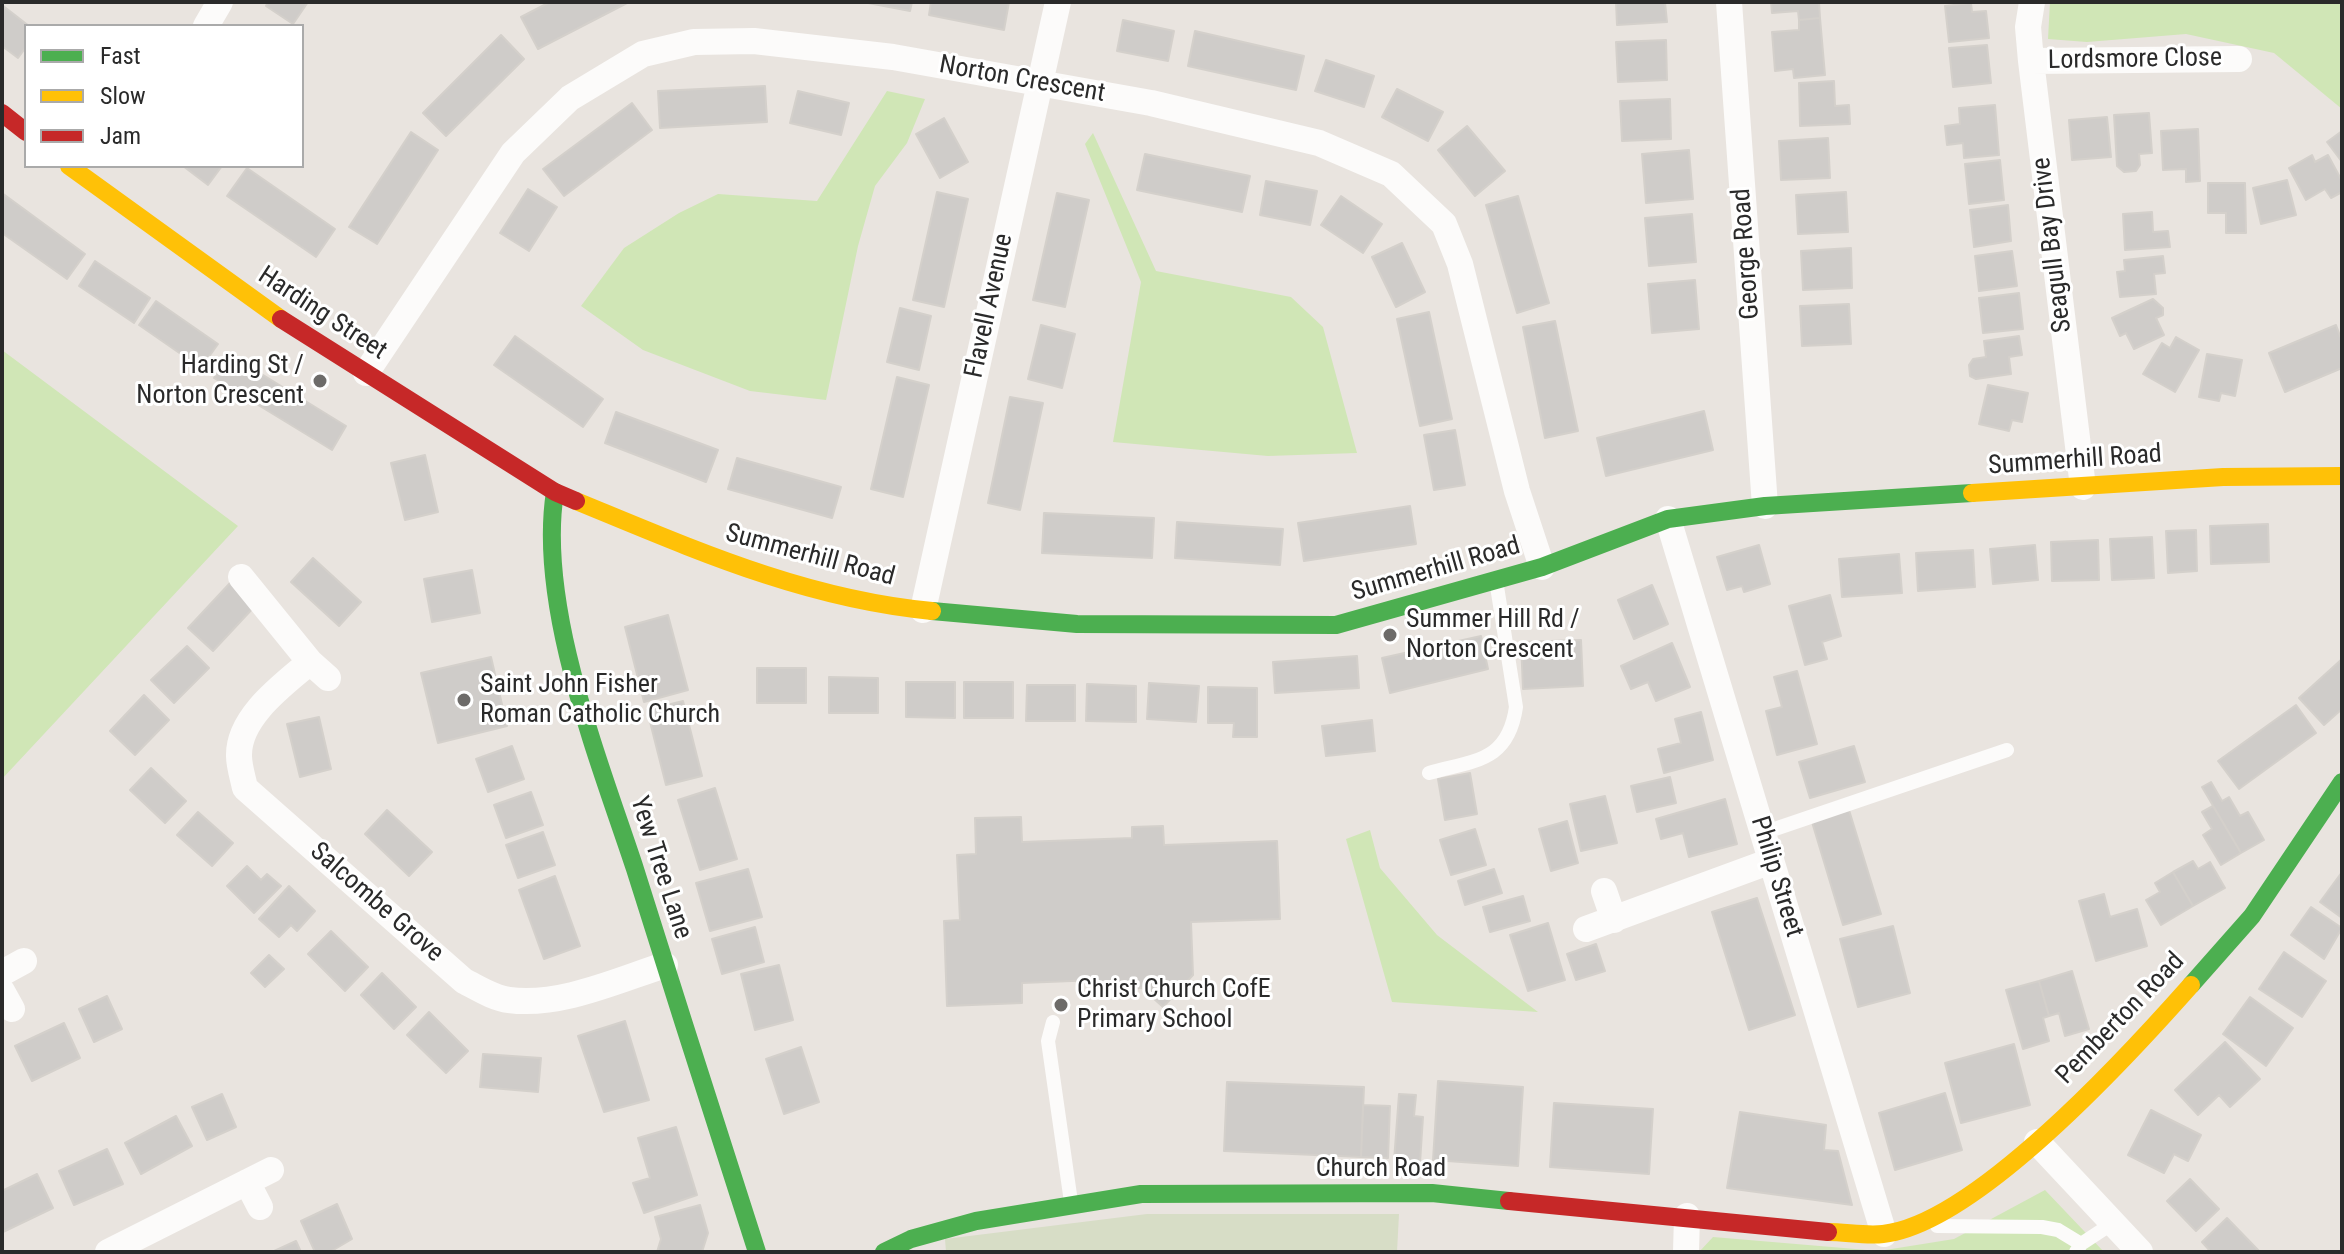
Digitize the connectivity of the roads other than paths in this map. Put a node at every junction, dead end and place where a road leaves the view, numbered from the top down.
1 (220, 2) edge
2 (1058, 2) edge
3 (1729, 2) edge
4 (2032, 2) edge
5 (207, 24) edge
6 (2239, 59) dead end
7 (2031, 61) junction
8 (1038, 85) junction
9 (2, 113) edge
10 (24, 130) edge
11 (72, 168) edge
12 (111, 168) edge
13 (97, 188) junction
14 (366, 373) junction
15 (2342, 476) edge
16 (2083, 487) junction
17 (555, 492) junction
18 (1765, 506) junction
19 (1668, 519) junction
20 (1542, 567) junction
21 (241, 577) dead end
22 (1496, 580) junction
23 (923, 610) junction
24 (2007, 750) dead end
25 (1429, 773) dead end
26 (2342, 782) edge
27 (1763, 833) junction
28 (1771, 861) junction
29 (1604, 891) dead end
30 (1614, 920) junction
31 (1586, 929) dead end
32 (665, 965) junction
33 (1053, 1022) dead end
34 (2037, 1142) junction
35 (271, 1170) dead end
36 (247, 1182) junction
37 (260, 1207) dead end
38 (1071, 1207) junction
39 (1687, 1216) junction
40 (2113, 1223) junction
41 (1910, 1224) junction
42 (1884, 1234) junction
43 (2078, 1248) edge
44 (108, 1252) edge
45 (757, 1252) edge
46 (884, 1252) edge
47 (1686, 1252) edge
48 (2140, 1252) edge

1 - 5 street
2 - 8 street, Flavell Avenue
3 - 18 street, George Road
4 - 7 street, Seagull Bay Drive
6 - 7 street, Lordsmore Close
7 - 16 street, Seagull Bay Drive
8 - 14 street, Norton Crescent
8 - 20 street, Norton Crescent
8 - 23 street, Flavell Avenue
9 - 10 main road
11 - 13 main road, Harding Street
12 - 13 street
13 - 14 main road, Harding Street
14 - 17 main road, Harding Street
15 - 16 main road, Summerhill Road
16 - 18 main road, Summerhill Road
17 - 23 main road, Summerhill Road
17 - 32 main road, Yew Tree Lane
18 - 19 main road, Summerhill Road
19 - 20 main road, Summerhill Road
19 - 27 street, Philip Street
20 - 22 main road, Summerhill Road
21 - 32 street, Salcombe Grove
22 - 23 main road, Summerhill Road
22 - 25 lane
24 - 27 lane
26 - 34 main road, Pemberton Road
27 - 28 street, Philip Street
28 - 30 street
28 - 42 street, Philip Street
29 - 30 street
30 - 31 street
32 - 45 main road, Yew Tree Lane
33 - 38 lane
34 - 40 street
34 - 41 main road, Pemberton Road
35 - 36 street
36 - 37 street
36 - 44 street
38 - 39 main road, Church Road
38 - 46 main road, Church Road
39 - 42 main road, Church Road
39 - 47 street
40 - 43 lane
40 - 48 street
41 - 42 main road, Pemberton Road
41 - 43 lane

